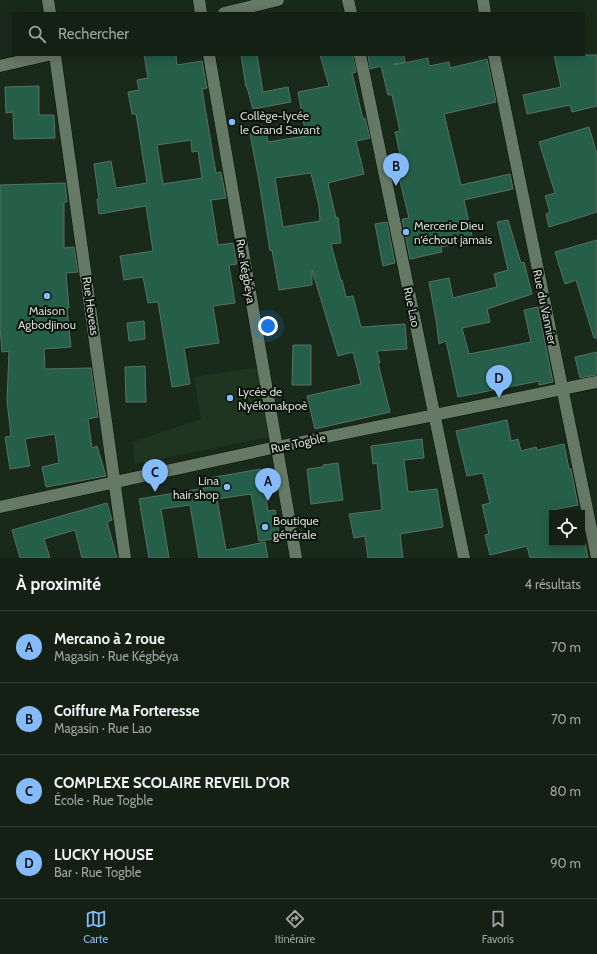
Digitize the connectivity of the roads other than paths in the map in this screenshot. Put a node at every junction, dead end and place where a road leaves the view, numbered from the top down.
1 (48, 0) edge
2 (199, 0) edge
3 (278, 0) edge
4 (348, 0) edge
5 (483, 0) edge
6 (50, 12) edge
7 (201, 12) edge
8 (228, 12) edge
9 (351, 12) edge
10 (485, 12) edge
11 (44, 56) edge
12 (55, 56) edge
13 (209, 56) edge
14 (360, 56) edge
15 (494, 56) edge
16 (0, 66) edge
17 (597, 382) edge
18 (562, 388) junction
19 (434, 415) junction
20 (277, 447) junction
21 (115, 482) junction
22 (0, 507) edge
23 (125, 558) edge
24 (296, 558) edge
25 (464, 558) edge
26 (597, 558) edge

1 - 6 street
2 - 7 street
3 - 8 street
4 - 9 street
5 - 10 street
11 - 16 street
12 - 21 street, Rue Heveas
13 - 20 street, Rue Kégbéya
14 - 19 street, Rue Lao
15 - 18 street, Rue du Vannier
17 - 18 street, Rue Togble
18 - 19 street, Rue Togble
18 - 26 street, Rue du Vannier
19 - 20 street, Rue Togble
19 - 25 street, Rue Lao
20 - 21 street, Rue Togble
20 - 24 street, Rue Kégbéya
21 - 22 street, Rue Togble
21 - 23 street, Rue Heveas

